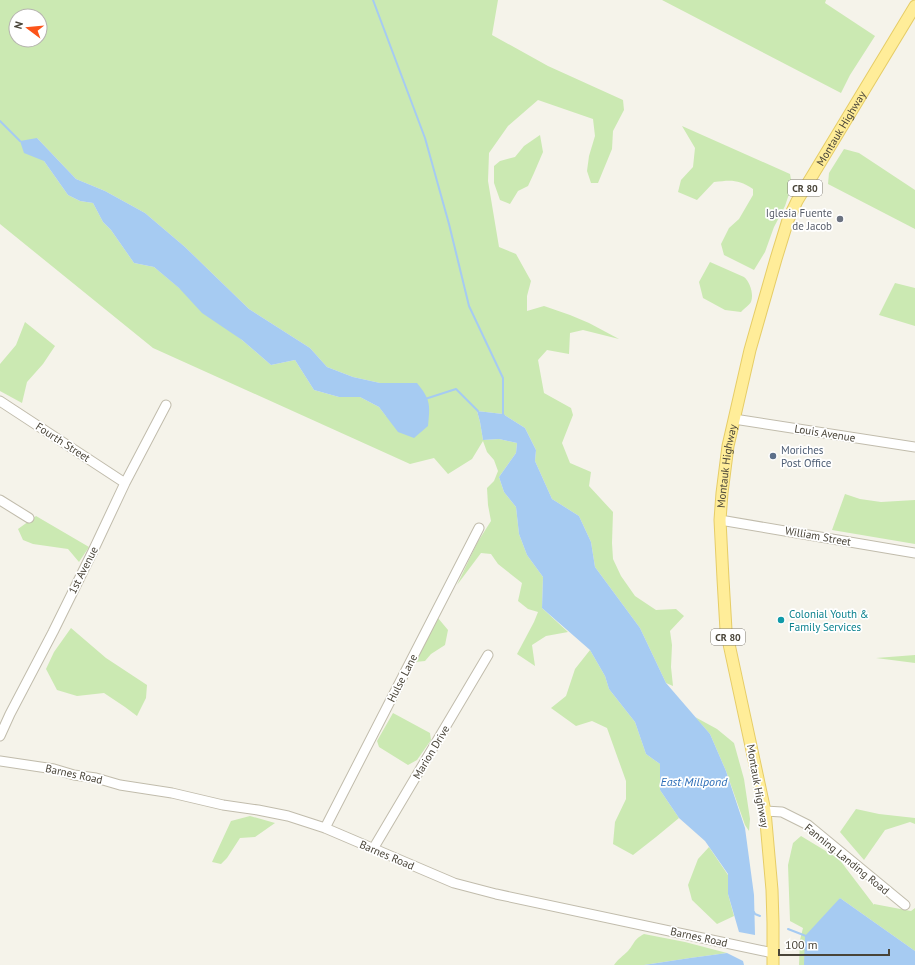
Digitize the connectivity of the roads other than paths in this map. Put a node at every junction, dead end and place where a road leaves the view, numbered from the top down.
1 (915, 6) edge
2 (0, 401) edge
3 (166, 405) dead end
4 (734, 420) junction
5 (915, 447) edge
6 (125, 483) junction
7 (0, 500) edge
8 (29, 518) dead end
9 (720, 520) junction
10 (479, 528) dead end
11 (915, 553) edge
12 (488, 655) dead end
13 (0, 736) edge
14 (0, 761) edge
15 (765, 811) junction
16 (325, 828) junction
17 (373, 849) junction
18 (905, 905) dead end
19 (773, 952) junction
20 (773, 965) edge

1 - 4 main road, Montauk Highway / CR 80
2 - 6 street, Fourth Street
3 - 6 street, 1st Avenue
4 - 5 street, Louis Avenue
4 - 9 main road, Montauk Highway / CR 80
6 - 13 street, 1st Avenue
7 - 8 street
9 - 11 street, William Street
9 - 15 main road, Montauk Highway / CR 80
10 - 16 street, Hulse Lane
12 - 17 street, Marion Drive
14 - 16 street, Barnes Road
15 - 18 street, Fanning Landing Road
15 - 19 main road, Montauk Highway / CR 80
16 - 17 street, Barnes Road
17 - 19 street, Barnes Road
19 - 20 main road, Montauk Highway / CR 80

